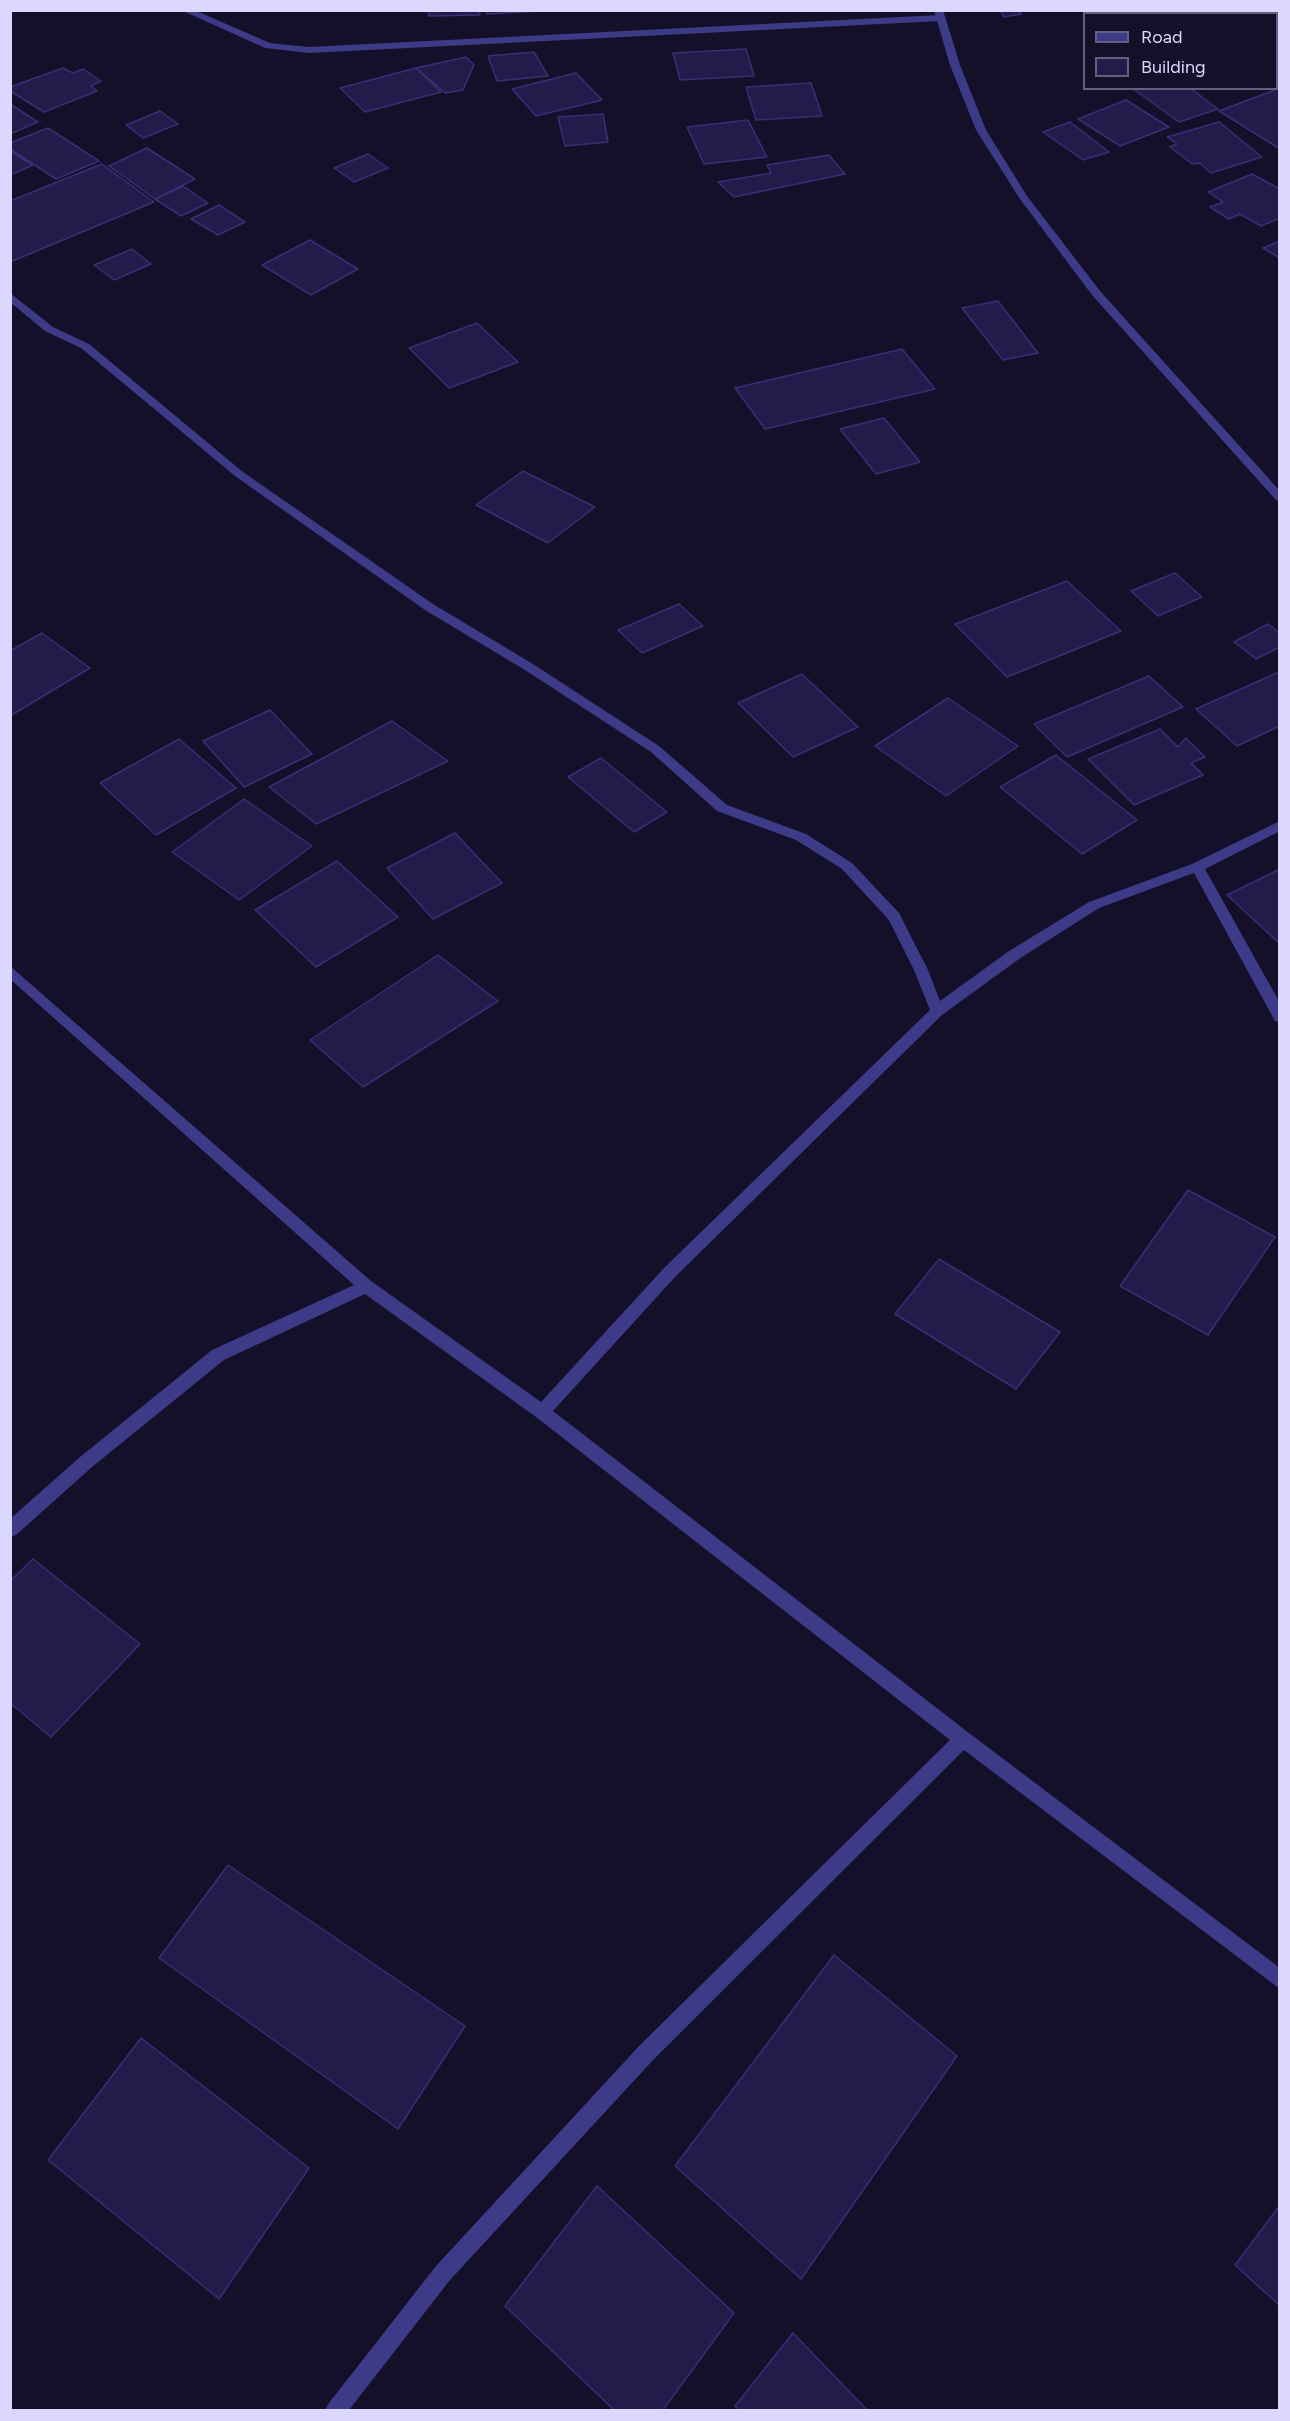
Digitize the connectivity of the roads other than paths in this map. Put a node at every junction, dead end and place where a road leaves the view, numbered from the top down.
1 (185, 10) edge
2 (939, 14) edge
3 (10, 296) edge
4 (1280, 498) edge
5 (1280, 825) edge
6 (1197, 867) junction
7 (10, 971) edge
8 (936, 1011) junction
9 (1280, 1017) edge
10 (366, 1286) junction
11 (542, 1412) junction
12 (10, 1530) edge
13 (963, 1739) junction
14 (1280, 1980) edge
15 (336, 2410) edge

1 - 2 street
2 - 4 street
3 - 8 street
5 - 6 street
6 - 8 street
6 - 9 street
7 - 10 street
8 - 11 street
10 - 11 street
10 - 12 street
11 - 13 street
13 - 14 street
13 - 15 street

